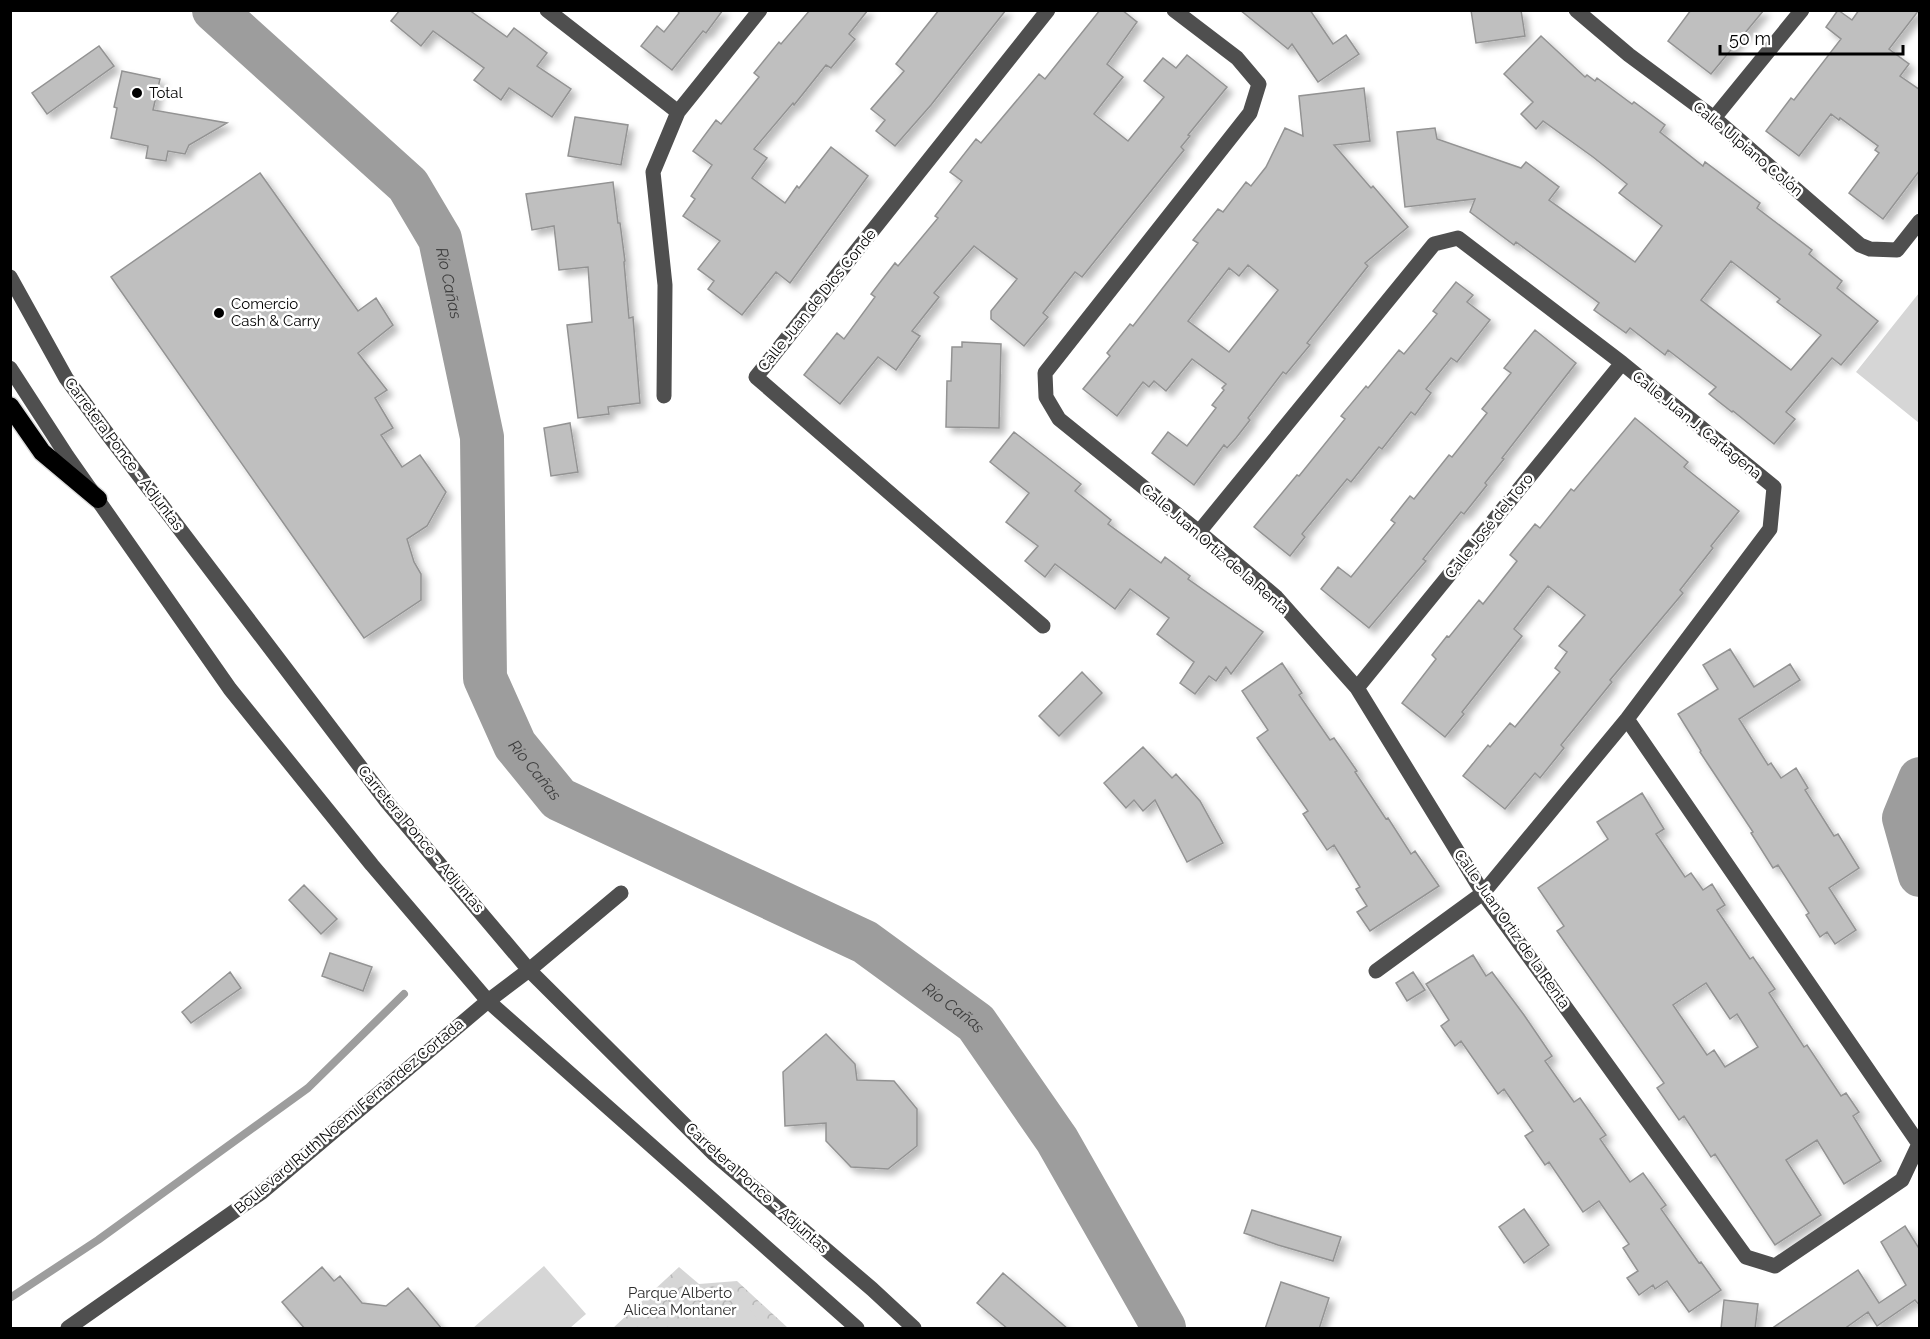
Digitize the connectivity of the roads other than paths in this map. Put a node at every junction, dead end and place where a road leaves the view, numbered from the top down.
1 (548, 10) edge
2 (760, 10) edge
3 (1048, 10) edge
4 (1174, 10) edge
5 (1576, 10) edge
6 (1802, 10) edge
7 (678, 112) junction
8 (1714, 118) junction
9 (1920, 221) edge
10 (10, 278) edge
11 (1622, 363) junction
12 (10, 368) edge
13 (664, 396) dead end
14 (10, 406) edge
15 (98, 499) junction
16 (1199, 532) junction
17 (1043, 626) dead end
18 (1357, 688) junction
19 (1627, 719) junction
20 (621, 892) dead end
21 (1483, 892) junction
22 (529, 970) junction
23 (1376, 971) dead end
24 (488, 1000) junction
25 (68, 1329) edge
26 (857, 1329) edge
27 (914, 1329) edge

1 - 7 street
2 - 7 street
3 - 17 street, Calle Juan de Dios Conde
4 - 16 street, Calle Juan Ortiz de la Renta
5 - 8 street, Calle Ulpiano Colón
6 - 8 street
7 - 13 street
8 - 9 street, Calle Ulpiano Colón
10 - 22 street, Carretera Ponce - Adjuntas
11 - 16 street, Calle Juan J. Cartagena
11 - 18 street, Calle José del Toro
11 - 19 street, Calle Juan J. Cartagena
12 - 15 street
14 - 15 highway
15 - 24 street
16 - 18 street, Calle Juan Ortiz de la Renta
18 - 21 street, Calle Juan Ortiz de la Renta
19 - 21 street, Calle Juan J. Cartagena
19 - 21 street, Calle Juan Ortiz de la Renta
20 - 22 street, Boulevard Ruth Noemí Fernández Cortada
21 - 23 street, Calle Juan J. Cartagena
22 - 24 street, Boulevard Ruth Noemí Fernández Cortada
22 - 27 street, Carretera Ponce - Adjuntas
24 - 25 street, Boulevard Ruth Noemí Fernández Cortada
24 - 26 street

